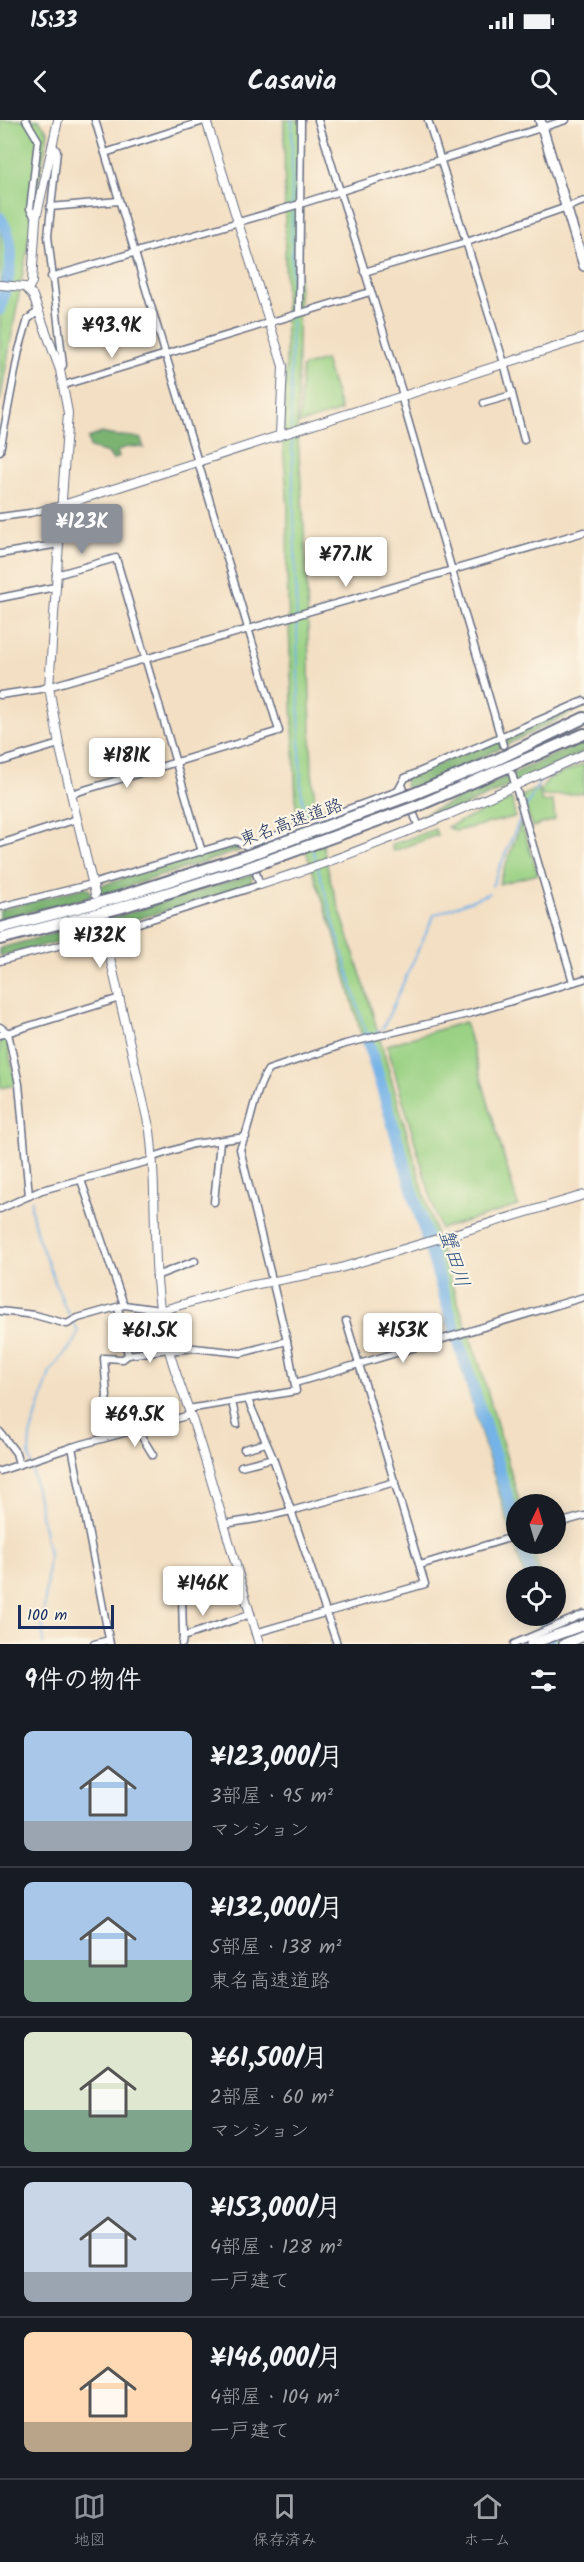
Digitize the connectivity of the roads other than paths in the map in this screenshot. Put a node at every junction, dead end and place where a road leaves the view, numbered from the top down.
1 (26, 120) edge
2 (58, 120) edge
3 (95, 120) edge
4 (206, 120) edge
5 (301, 120) edge
6 (318, 120) edge
7 (428, 120) edge
8 (566, 120) edge
9 (542, 124) edge
10 (52, 144) junction
11 (105, 153) junction
12 (440, 159) junction
13 (340, 191) junction
14 (119, 201) junction
15 (584, 201) edge
16 (300, 204) junction
17 (50, 207) junction
18 (567, 208) junction
19 (36, 219) junction
20 (237, 222) junction
21 (579, 232) edge
22 (467, 242) junction
23 (135, 254) junction
24 (584, 266) edge
25 (364, 272) junction
26 (51, 277) junction
27 (0, 285) edge
28 (26, 288) junction
29 (370, 292) junction
30 (39, 310) junction
31 (299, 314) junction
32 (269, 323) junction
33 (584, 338) edge
34 (166, 355) junction
35 (504, 363) junction
36 (60, 370) junction
37 (64, 385) junction
38 (402, 395) junction
39 (512, 395) junction
40 (484, 403) dead end
41 (280, 434) junction
42 (524, 440) dead end
43 (0, 451) edge
44 (198, 460) junction
45 (63, 505) junction
46 (0, 517) edge
47 (584, 532) edge
48 (59, 544) junction
49 (0, 554) edge
50 (451, 570) junction
51 (56, 575) junction
52 (55, 587) junction
53 (0, 598) edge
54 (248, 629) junction
55 (145, 659) junction
56 (49, 687) junction
57 (0, 695) edge
58 (584, 701) edge
59 (584, 718) edge
60 (584, 734) edge
61 (502, 742) junction
62 (59, 744) junction
63 (584, 754) edge
64 (0, 762) edge
65 (176, 762) junction
66 (512, 774) dead end
67 (402, 785) junction
68 (515, 786) junction
69 (71, 794) junction
70 (77, 819) junction
71 (419, 827) junction
72 (0, 844) edge
73 (202, 852) junction
74 (248, 857) junction
75 (92, 884) junction
76 (260, 885) junction
77 (95, 894) dead end
78 (0, 907) edge
79 (102, 923) dead end
80 (0, 928) edge
81 (104, 934) junction
82 (0, 939) edge
83 (0, 961) edge
84 (584, 979) edge
85 (573, 982) junction
86 (120, 998) junction
87 (0, 1027) edge
88 (8, 1033) junction
89 (0, 1035) edge
90 (246, 1137) junction
91 (220, 1141) junction
92 (153, 1159) junction
93 (81, 1180) junction
94 (584, 1195) edge
95 (29, 1196) junction
96 (214, 1202) dead end
97 (0, 1209) edge
98 (195, 1261) dead end
99 (156, 1276) junction
100 (273, 1283) junction
101 (584, 1297) edge
102 (121, 1306) junction
103 (0, 1311) edge
104 (160, 1311) junction
105 (346, 1322) dead end
106 (287, 1341) junction
107 (168, 1350) junction
108 (128, 1355) junction
109 (358, 1364) junction
110 (295, 1383) junction
111 (248, 1400) junction
112 (232, 1402) junction
113 (189, 1412) junction
114 (237, 1424) dead end
115 (137, 1429) junction
116 (0, 1432) edge
117 (115, 1435) junction
118 (266, 1443) junction
119 (72, 1447) junction
120 (244, 1449) dead end
121 (153, 1455) dead end
122 (273, 1458) junction
123 (19, 1464) junction
124 (241, 1466) dead end
125 (0, 1471) edge
126 (395, 1482) junction
127 (291, 1511) junction
128 (584, 1516) edge
129 (566, 1521) edge
130 (224, 1524) junction
131 (506, 1539) edge
132 (420, 1564) junction
133 (244, 1590) junction
134 (327, 1612) junction
135 (251, 1614) junction
136 (584, 1614) edge
137 (584, 1626) edge
138 (255, 1633) junction
139 (584, 1637) edge
140 (183, 1640) edge
141 (538, 1640) edge
142 (109, 1642) edge
143 (94, 1644) edge
144 (259, 1644) edge
145 (337, 1644) edge
146 (514, 1644) edge
147 (564, 1644) edge
148 (574, 1644) edge

1 - 19 street
2 - 10 street
3 - 11 street
4 - 11 street
4 - 20 street
5 - 16 street
6 - 13 street
7 - 12 street
8 - 9 street
9 - 12 street
9 - 18 main road
10 - 17 street
10 - 19 street
11 - 14 street
12 - 13 street
12 - 22 street
13 - 16 street
13 - 25 street
14 - 17 street
14 - 23 street
15 - 18 street
16 - 20 street
16 - 31 street
17 - 26 street
18 - 21 main road
18 - 22 street
19 - 28 street
20 - 23 street
20 - 32 street
21 - 24 main road
22 - 25 street
22 - 35 street
23 - 26 street
23 - 34 street
25 - 29 street
26 - 36 street
27 - 28 street
28 - 30 street
29 - 31 street
29 - 38 street
30 - 36 street
30 - 43 street
31 - 32 street
32 - 34 street
32 - 41 street
33 - 35 street
34 - 37 street
34 - 44 street
35 - 38 street
35 - 39 street
36 - 37 street
37 - 45 street
38 - 41 street
38 - 50 street
39 - 40 street
39 - 42 street
41 - 44 street
44 - 45 street
44 - 54 street
45 - 46 street
45 - 48 street
47 - 50 street
48 - 49 street
48 - 51 street
50 - 54 street
50 - 61 street
51 - 52 street
51 - 55 street
52 - 53 street
52 - 56 street
54 - 55 street
54 - 65 street
55 - 56 street
55 - 65 street
56 - 57 street
56 - 62 street
58 - 61 street
59 - 74 highway, 東名高速道路, bridge
60 - 74 highway, 東名高速道路, bridge
61 - 67 street
62 - 64 street
62 - 69 street
63 - 68 street
65 - 69 street
65 - 73 street
66 - 68 street
67 - 71 street
67 - 74 street
68 - 71 street
68 - 85 street
69 - 70 street
70 - 72 street
70 - 75 street
71 - 76 street
73 - 74 street
73 - 75 street
74 - 76 street
74 - 80 highway, 東名高速道路
74 - 82 highway, 東名高速道路
75 - 77 street
75 - 78 street
76 - 81 street
79 - 81 street
81 - 83 street
81 - 86 street
84 - 85 street
85 - 90 street
86 - 88 street
86 - 92 street
87 - 88 street
88 - 89 street
88 - 95 street
90 - 91 street
90 - 100 street
91 - 92 street
91 - 96 street
92 - 93 street
92 - 99 street
93 - 95 street
93 - 102 street
94 - 100 street
95 - 97 street
98 - 99 street
99 - 104 street
100 - 104 street
100 - 106 street
101 - 109 street
102 - 103 street
102 - 104 street
102 - 108 street
104 - 107 street
105 - 109 street
106 - 107 street
106 - 110 street
107 - 108 street
107 - 113 street
108 - 117 street
109 - 110 street
109 - 126 street
110 - 111 street
111 - 112 street
111 - 118 street
112 - 113 street
112 - 114 street
113 - 115 street
113 - 130 street
115 - 117 street
115 - 121 street
116 - 123 street
117 - 119 street
118 - 120 street
118 - 122 street
119 - 123 street
119 - 142 street
122 - 124 street
122 - 127 street
123 - 125 street
126 - 127 street
126 - 132 street
127 - 130 street
127 - 134 street
128 - 129 street
130 - 133 street
131 - 132 street
132 - 134 street
133 - 135 street
133 - 140 street
134 - 138 street
134 - 145 street
135 - 138 street
135 - 140 street
136 - 141 street
137 - 141 main road
138 - 144 street
139 - 147 main road
139 - 148 main road
141 - 146 street
142 - 143 street

